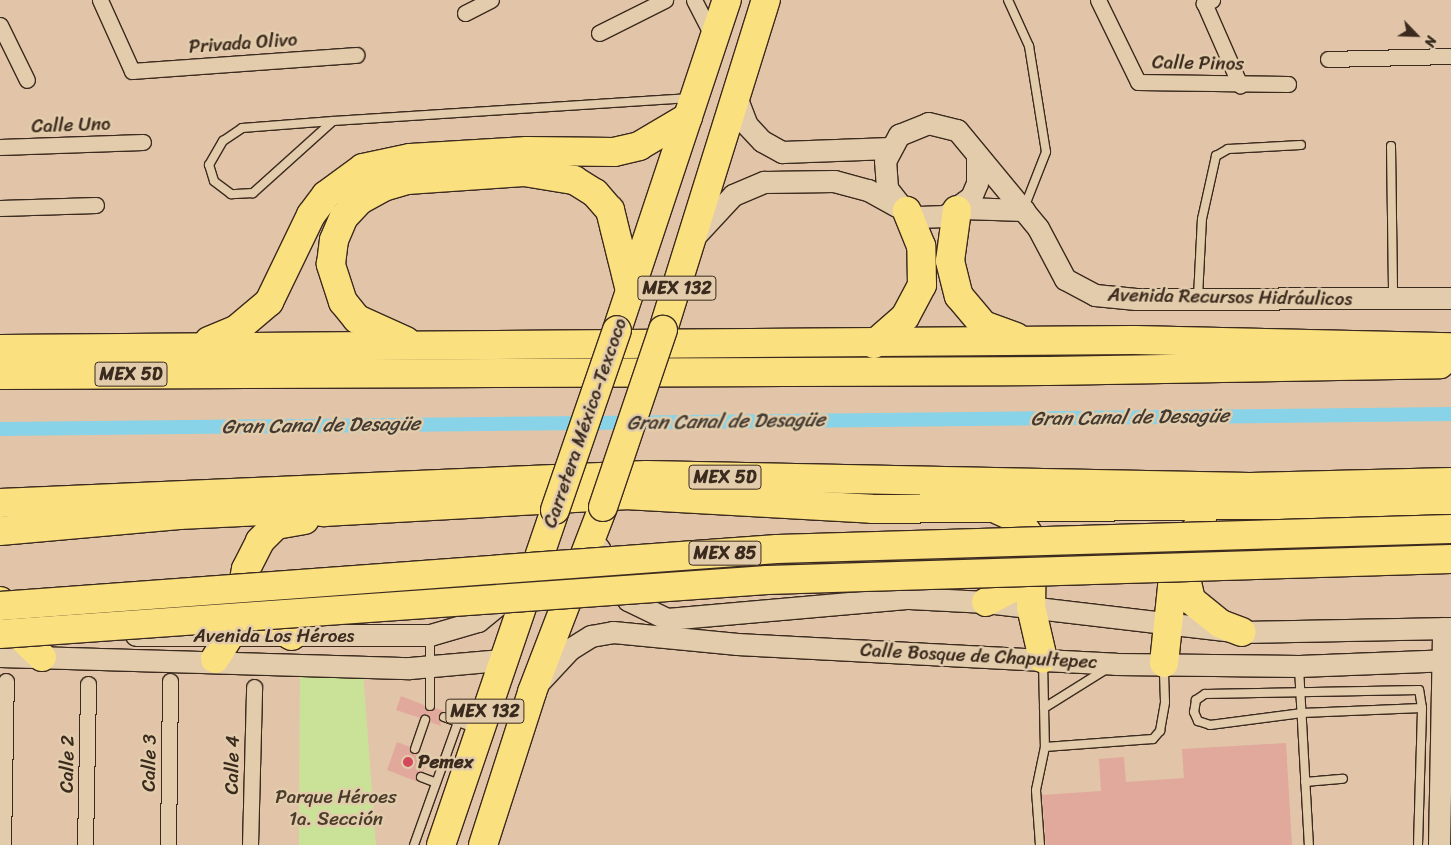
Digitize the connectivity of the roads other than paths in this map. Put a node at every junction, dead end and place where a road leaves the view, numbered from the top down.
1 (100, 0) edge
2 (491, 0) edge
3 (665, 0) edge
4 (694, 0) edge
5 (727, 0) edge
6 (766, 0) edge
7 (1008, 0) edge
8 (1098, 0) edge
9 (1212, 0) edge
10 (465, 13) dead end
11 (0, 25) edge
12 (599, 32) dead end
13 (714, 38) junction
14 (356, 55) dead end
15 (1451, 56) edge
16 (1328, 59) dead end
17 (27, 80) dead end
18 (1288, 84) dead end
19 (1240, 85) junction
20 (735, 94) junction
21 (691, 108) junction
22 (333, 121) junction
23 (143, 142) dead end
24 (1301, 145) dead end
25 (1392, 146) dead end
26 (0, 147) edge
27 (890, 148) junction
28 (977, 156) junction
29 (96, 205) dead end
30 (0, 208) edge
31 (959, 209) junction
32 (1024, 210) junction
33 (906, 211) junction
34 (690, 245) junction
35 (630, 291) junction
36 (1451, 298) edge
37 (1198, 299) junction
38 (1393, 299) junction
39 (1063, 340) junction
40 (874, 344) junction
41 (195, 345) junction
42 (427, 347) junction
43 (1451, 347) edge
44 (0, 349) edge
45 (1451, 364) edge
46 (0, 375) edge
47 (1451, 482) edge
48 (0, 503) edge
49 (1451, 503) edge
50 (1223, 506) junction
51 (998, 510) junction
52 (324, 512) junction
53 (601, 514) junction
54 (1451, 529) edge
55 (0, 530) edge
56 (1181, 549) junction
57 (1035, 555) junction
58 (1451, 559) edge
59 (244, 578) junction
60 (532, 578) junction
61 (0, 601) edge
62 (986, 602) junction
63 (0, 606) edge
64 (1031, 607) junction
65 (1168, 622) junction
66 (1447, 628) edge
67 (5, 632) edge
68 (1242, 632) junction
69 (430, 635) junction
70 (292, 636) junction
71 (223, 649) junction
72 (0, 656) edge
73 (42, 658) junction
74 (1043, 659) junction
75 (502, 660) junction
76 (1447, 660) edge
77 (1164, 663) junction
78 (1115, 664) junction
79 (432, 666) junction
80 (1299, 666) junction
81 (6, 681) dead end
82 (170, 682) dead end
83 (88, 684) dead end
84 (254, 687) dead end
85 (1301, 691) junction
86 (532, 692) junction
87 (1446, 697) edge
88 (430, 706) dead end
89 (1044, 708) junction
90 (1422, 708) junction
91 (1302, 713) junction
92 (444, 717) dead end
93 (425, 720) dead end
94 (468, 726) junction
95 (1045, 748) junction
96 (415, 749) dead end
97 (421, 777) dead end
98 (1343, 779) dead end
99 (434, 782) junction
100 (1305, 782) junction
101 (3, 845) edge
102 (85, 845) edge
103 (168, 845) edge
104 (250, 845) edge
105 (414, 845) edge
106 (441, 845) edge
107 (483, 845) edge
108 (1040, 845) edge
109 (1309, 845) edge
110 (1418, 845) edge
111 (1439, 845) edge

1 - 14 street, Privada Olivo
2 - 10 street
3 - 12 street
4 - 13 street
5 - 13 highway, Carretera México-Texcoco
6 - 20 highway
7 - 32 lane
8 - 19 street, Calle Pinos
9 - 19 street
11 - 17 street
13 - 21 highway, Carretera México-Texcoco
15 - 16 street
18 - 19 street, Calle Pinos
20 - 27 main road
20 - 34 highway
21 - 22 lane
21 - 35 highway, Carretera México-Texcoco
21 - 41 highway
22 - 22 lane
23 - 26 street, Calle Uno
24 - 37 lane
25 - 38 lane
27 - 28 main road, Avenida Recursos Hidráulicos
27 - 33 main road
28 - 31 main road
28 - 32 main road, Avenida Recursos Hidráulicos
29 - 30 street
31 - 32 main road
31 - 33 main road
31 - 39 highway
32 - 37 main road, Avenida Recursos Hidráulicos
33 - 34 main road
33 - 40 highway
34 - 53 highway, MEX 132, bridge
35 - 42 highway
35 - 60 highway, Carretera México-Texcoco / MEX 132, bridge
36 - 38 main road, Avenida Recursos Hidráulicos
37 - 38 main road, Avenida Recursos Hidráulicos
39 - 40 highway
39 - 43 highway
40 - 42 highway
41 - 42 highway
41 - 44 highway
45 - 46 highway, MEX 5D
47 - 48 highway, MEX 5D
49 - 50 highway
50 - 51 highway
50 - 56 highway
51 - 52 highway
51 - 57 highway
52 - 55 highway
52 - 59 highway
53 - 62 main road
53 - 86 highway, MEX 132
54 - 63 highway, MEX 85, bridge
56 - 65 highway
56 - 68 highway
57 - 62 highway
57 - 64 highway
58 - 67 highway, MEX 85, bridge
59 - 70 highway
59 - 71 highway
60 - 69 main road, Avenida Los Héroes
60 - 75 highway, Carretera México-Texcoco / MEX 132
61 - 67 highway
62 - 64 main road
64 - 65 main road
64 - 74 highway
65 - 68 main road
65 - 77 highway
66 - 68 main road
66 - 76 main road
67 - 71 main road, Avenida Los Héroes
67 - 73 highway
69 - 70 main road, Avenida Los Héroes
69 - 79 lane
70 - 71 main road, Avenida Los Héroes
71 - 73 main road, Avenida Los Héroes
71 - 79 main road, Avenida Los Héroes
72 - 73 main road, Avenida Los Héroes
74 - 78 main road, Calle Bosque de Chapultepec
74 - 86 main road, Calle Bosque de Chapultepec
74 - 89 lane
75 - 79 main road, Avenida Los Héroes
75 - 94 highway, Carretera México-Texcoco / MEX 132
76 - 80 main road, Calle Bosque de Chapultepec
76 - 87 main road
77 - 78 main road, Calle Bosque de Chapultepec
77 - 80 main road, Calle Bosque de Chapultepec
77 - 95 lane
78 - 89 lane
79 - 88 lane
80 - 85 lane
81 - 101 street
82 - 103 street, Calle 3
83 - 102 street, Calle 2
84 - 104 street, Calle 4
85 - 90 lane
85 - 91 lane
85 - 91 lane
86 - 107 highway, MEX 132
87 - 111 main road
89 - 95 lane
90 - 91 lane
90 - 110 lane
91 - 100 lane
92 - 94 lane
93 - 96 lane
94 - 99 lane
94 - 106 highway, Carretera México-Texcoco / MEX 132
95 - 108 lane
97 - 99 lane
98 - 100 lane
99 - 105 lane
100 - 109 lane

